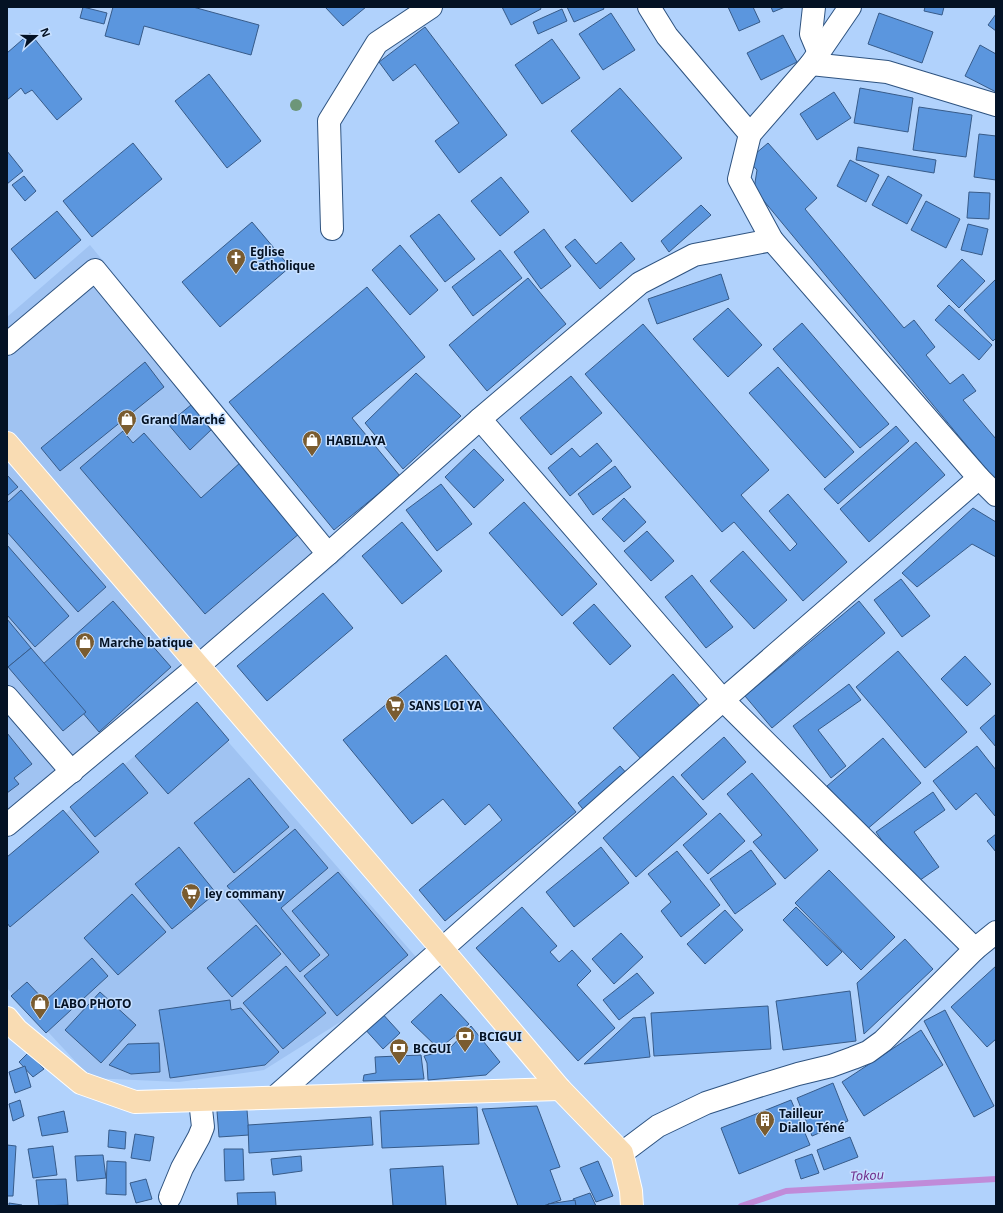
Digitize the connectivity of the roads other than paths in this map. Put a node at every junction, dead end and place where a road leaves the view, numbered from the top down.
1 (431, 7) edge
2 (649, 7) edge
3 (814, 7) edge
4 (850, 7) edge
5 (815, 58) junction
6 (996, 105) edge
7 (750, 134) junction
8 (332, 229) dead end
9 (772, 240) junction
10 (7, 344) edge
11 (480, 419) junction
12 (7, 443) edge
13 (979, 478) junction
14 (996, 494) edge
15 (328, 554) junction
16 (199, 666) junction
17 (7, 697) edge
18 (723, 700) junction
19 (72, 772) junction
20 (7, 825) edge
21 (996, 932) edge
22 (442, 949) junction
23 (975, 949) junction
24 (7, 1018) edge
25 (560, 1089) junction
26 (275, 1097) junction
27 (200, 1100) junction
28 (622, 1153) junction
29 (170, 1197) dead end
30 (636, 1201) edge

1 - 8 street
2 - 7 street
3 - 5 street
4 - 5 street
5 - 6 street
5 - 7 street
7 - 9 street
9 - 11 street
9 - 13 street
10 - 15 street
11 - 15 street
11 - 18 street
12 - 16 main road
13 - 14 street
13 - 18 street
15 - 16 street
16 - 19 street
16 - 22 main road
17 - 19 street
18 - 22 street
18 - 23 street
19 - 20 street
21 - 23 street
22 - 25 main road
22 - 26 street
23 - 28 street
24 - 27 main road
25 - 26 main road
25 - 28 main road
26 - 27 main road
27 - 29 street
28 - 30 main road

